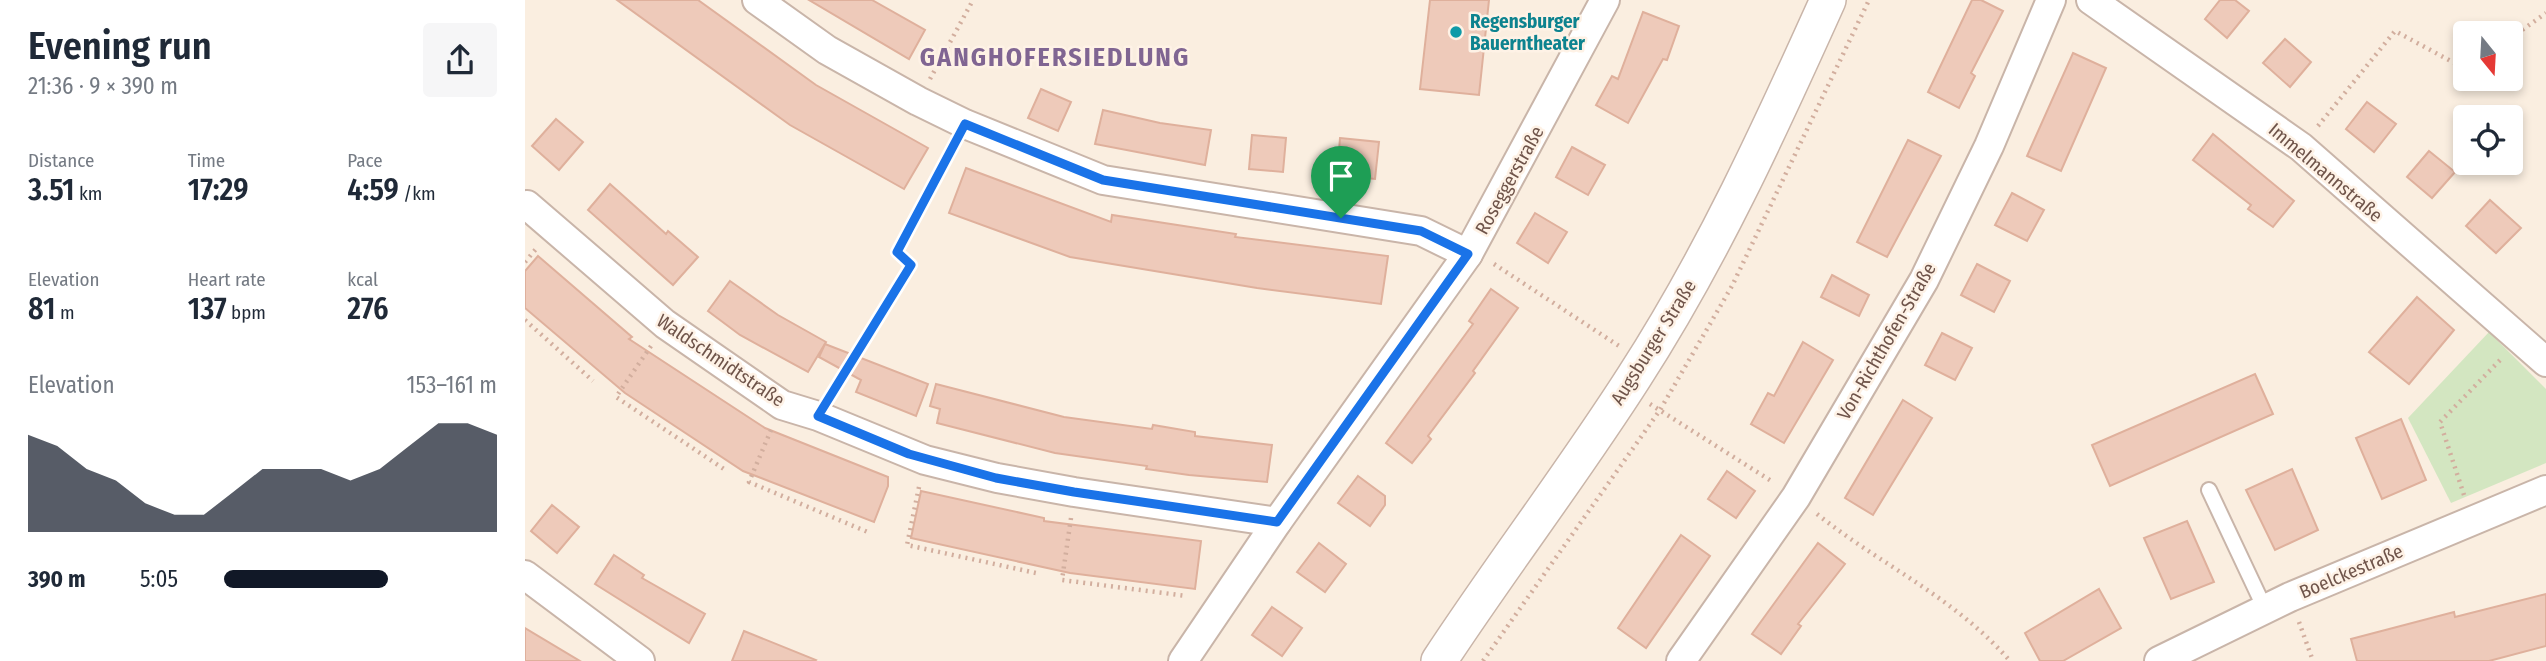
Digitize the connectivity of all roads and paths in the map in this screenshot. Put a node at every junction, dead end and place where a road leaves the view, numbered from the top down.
1 (757, 0) edge
2 (973, 0) edge
3 (1605, 0) edge
4 (1828, 0) edge
5 (2051, 0) edge
6 (2091, 0) edge
7 (2546, 13) edge
8 (2523, 29) edge
9 (2453, 62) edge
10 (918, 101) junction
11 (965, 124) junction
12 (2301, 146) junction
13 (527, 205) edge
14 (1468, 254) junction
15 (525, 320) edge
16 (665, 324) junction
17 (2520, 339) junction
18 (2546, 362) edge
19 (1634, 377) junction
20 (593, 381) dead end
21 (782, 405) junction
22 (818, 416) junction
23 (925, 460) junction
24 (727, 471) dead end
25 (2546, 489) edge
26 (2209, 490) dead end
27 (1074, 492) junction
28 (1796, 497) junction
29 (2472, 519) junction
30 (1277, 522) junction
31 (870, 533) dead end
32 (1036, 573) dead end
33 (525, 575) edge
34 (1187, 596) dead end
35 (2278, 603) junction
36 (640, 661) edge
37 (1182, 661) edge
38 (1439, 661) edge
39 (1681, 661) edge
40 (2010, 661) edge
41 (2159, 661) edge
42 (2313, 661) edge

1 - 10 street
2 - 10 path
3 - 14 street, Roseggerstraße
4 - 19 street, Augsburger Straße
5 - 28 street, Von-Richthofen-Straße
6 - 12 street, Immelmannstraße
7 - 8 path
9 - 12 path
10 - 11 street
11 - 14 street
11 - 22 path
12 - 17 street, Immelmannstraße
13 - 16 street, Waldschmidtstraße
14 - 19 path
14 - 30 street, Roseggerstraße
15 - 20 path
16 - 21 street, Waldschmidtstraße
16 - 24 path
17 - 18 street, Immelmannstraße
17 - 29 path
19 - 28 path
19 - 38 street, Augsburger Straße
21 - 22 street, Waldschmidtstraße
21 - 31 path
22 - 23 street, Waldschmidtstraße
23 - 27 street, Waldschmidtstraße
23 - 32 path
25 - 29 street, Boelckestraße
26 - 35 lane
27 - 30 street, Waldschmidtstraße
27 - 34 path
28 - 39 street, Von-Richthofen-Straße
28 - 40 path
29 - 35 street, Boelckestraße
30 - 37 street, Roseggerstraße
33 - 36 street
35 - 41 street, Boelckestraße
35 - 42 path

